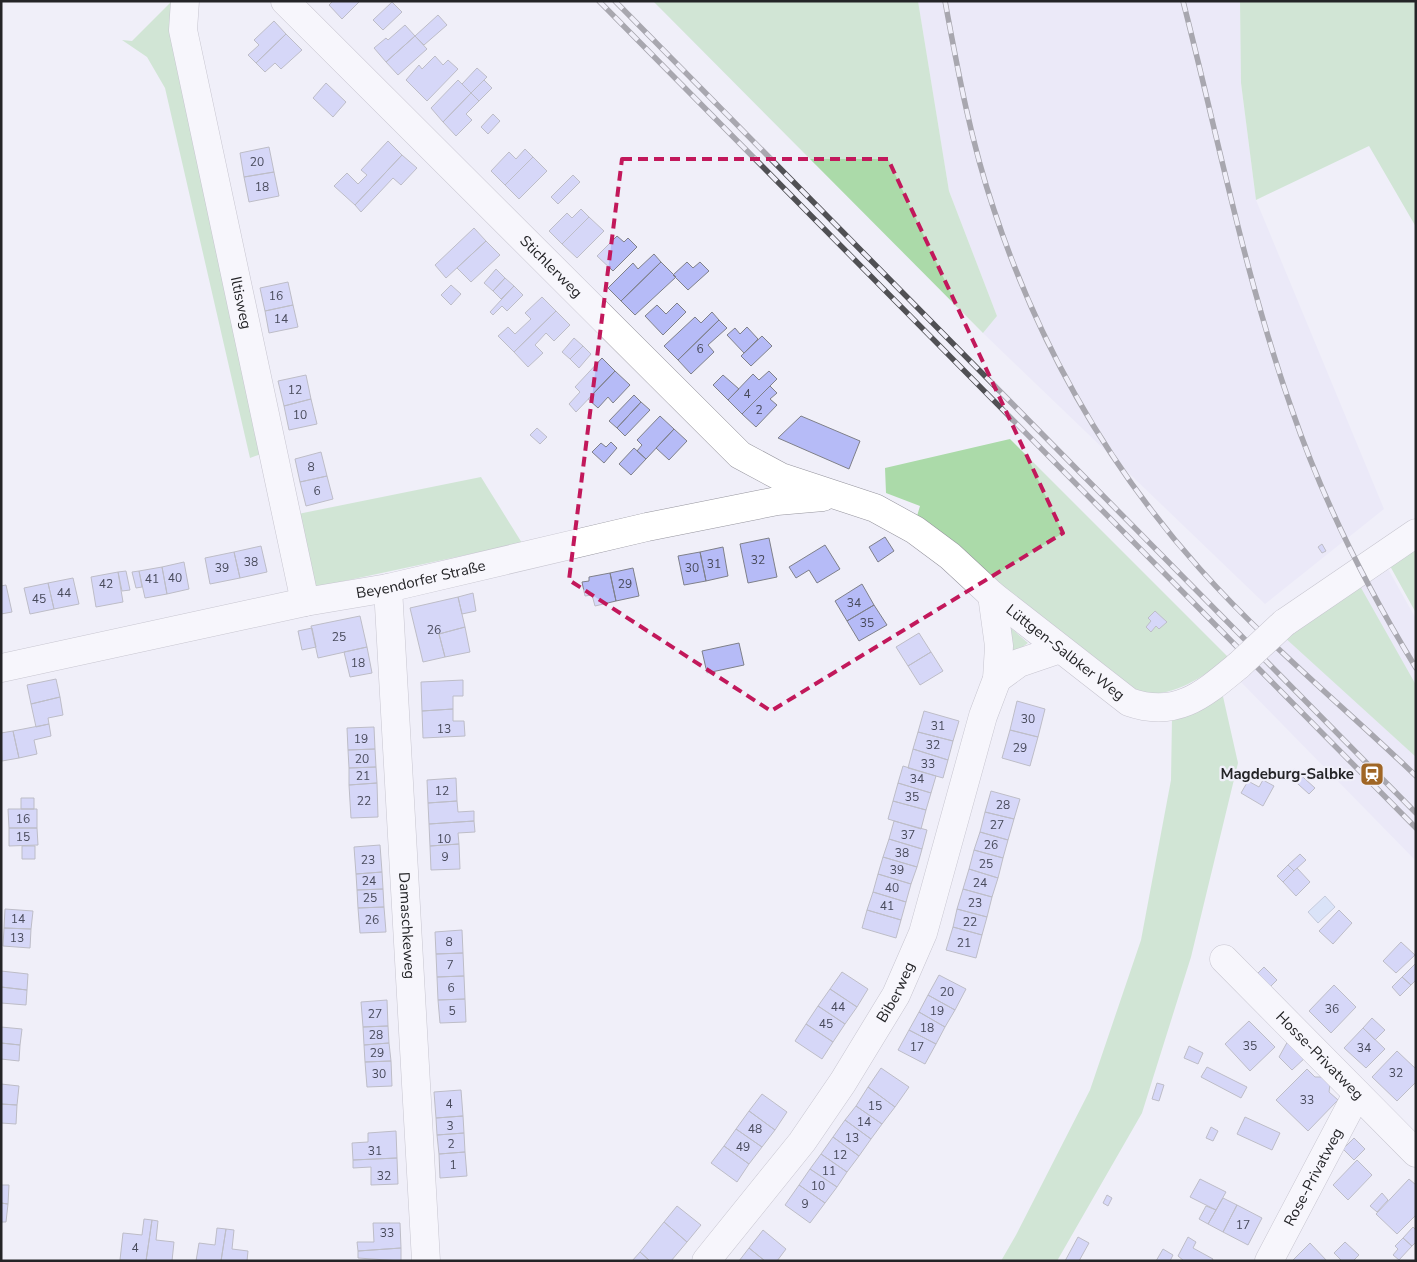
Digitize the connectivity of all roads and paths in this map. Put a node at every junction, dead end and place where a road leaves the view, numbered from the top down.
1 (185, 1) edge
2 (285, 1) edge
3 (840, 497) junction
4 (1416, 533) edge
5 (388, 588) junction
6 (992, 595) junction
7 (305, 602) junction
8 (1060, 649) junction
9 (1, 668) edge
10 (997, 678) junction
11 (1224, 959) dead end
12 (1357, 1094) junction
13 (1416, 1153) edge
14 (426, 1261) edge
15 (706, 1261) edge
16 (1269, 1261) edge

1 - 7 street, Iltisweg
2 - 3 street, Stichlerweg
3 - 5 street, Beyendorfer Straße
3 - 6 street, Lüttgen-Salbker Weg
4 - 8 street, Lüttgen-Salbker Weg, bridge
5 - 7 street, Beyendorfer Straße
5 - 14 street, Damaschkeweg
6 - 8 street, Lüttgen-Salbker Weg
6 - 10 street, Biberweg
7 - 9 street, Beyendorfer Straße
8 - 10 street
10 - 15 street, Biberweg
11 - 12 street, Hosse-Privatweg
12 - 13 street, Hosse-Privatweg
12 - 16 street, Rose-Privatweg

